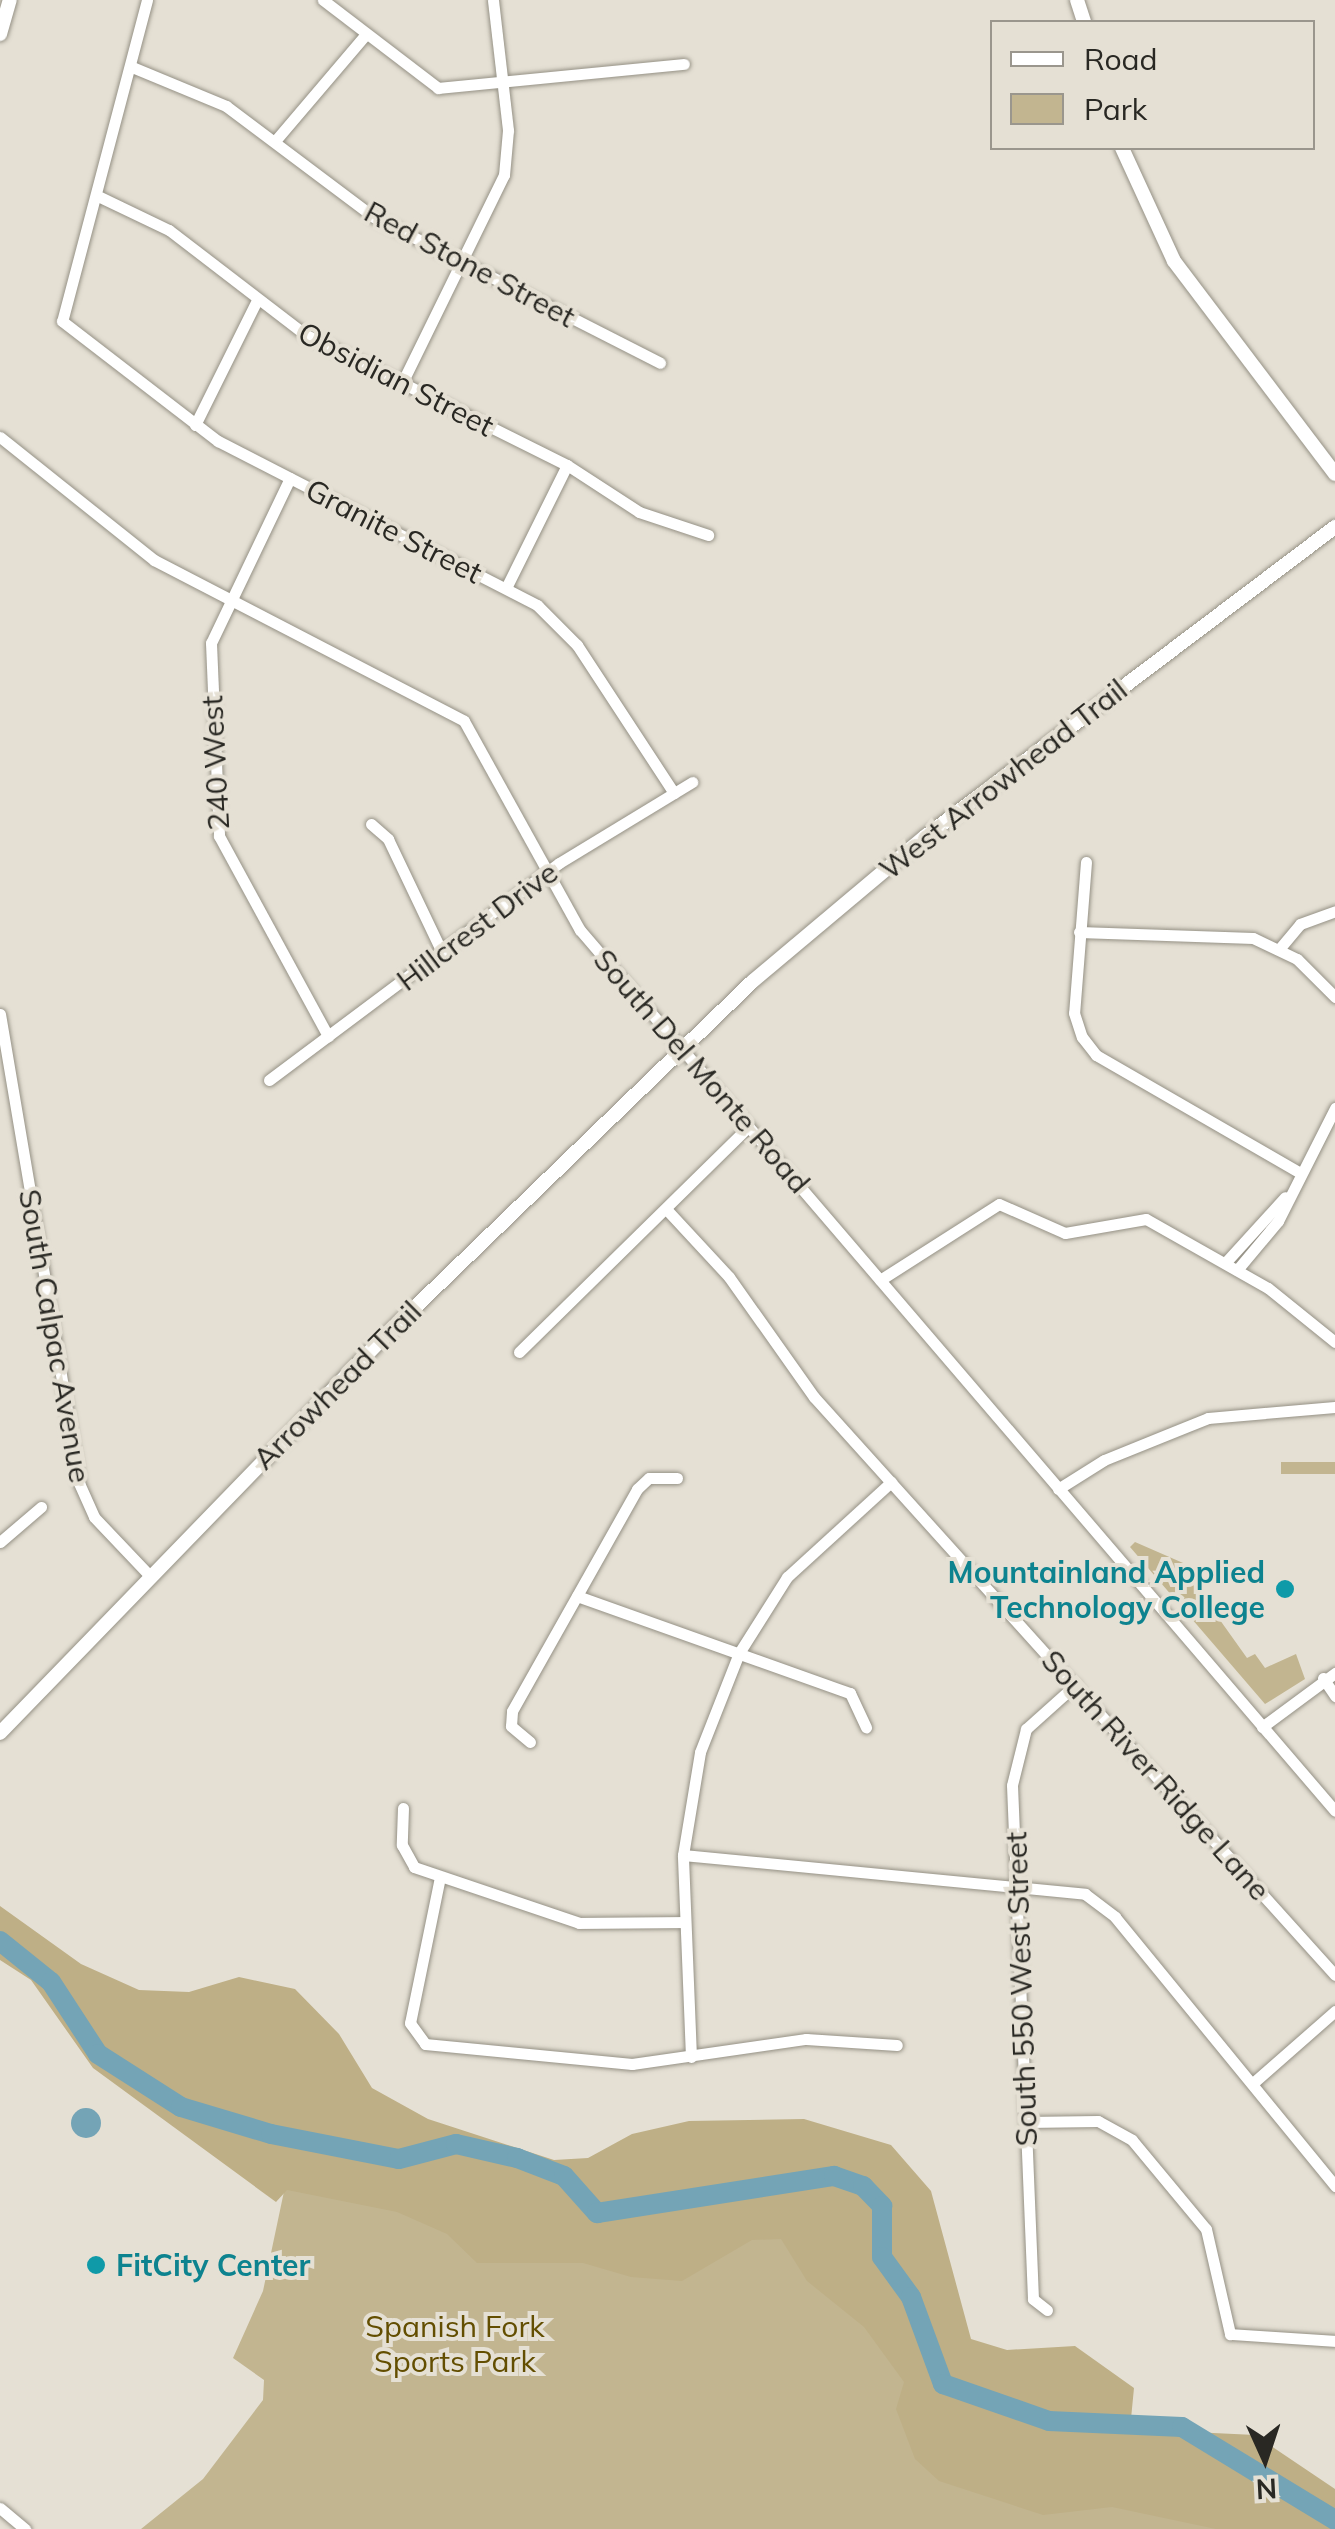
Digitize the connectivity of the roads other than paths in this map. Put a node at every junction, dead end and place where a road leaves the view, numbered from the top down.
1 (10, 0) edge
2 (147, 0) edge
3 (323, 0) edge
4 (493, 0) edge
5 (0, 34) edge
6 (366, 34) junction
7 (684, 64) dead end
8 (132, 67) junction
9 (504, 85) junction
10 (275, 142) junction
11 (1123, 150) edge
12 (100, 196) junction
13 (463, 262) junction
14 (257, 300) junction
15 (660, 362) dead end
16 (402, 383) junction
17 (195, 425) junction
18 (0, 437) edge
19 (567, 465) junction
20 (1335, 474) edge
21 (290, 478) junction
22 (1335, 527) edge
23 (708, 535) dead end
24 (506, 588) junction
25 (230, 600) junction
26 (692, 782) dead end
27 (674, 793) junction
28 (371, 824) dead end
29 (1086, 862) dead end
30 (543, 877) junction
31 (1335, 912) edge
32 (1080, 932) junction
33 (1280, 948) junction
34 (442, 952) junction
35 (1335, 996) edge
36 (0, 1014) edge
37 (328, 1036) junction
38 (683, 1046) junction
39 (270, 1080) dead end
40 (1335, 1108) edge
41 (749, 1126) junction
42 (1297, 1172) junction
43 (667, 1210) junction
44 (1231, 1266) junction
45 (880, 1280) junction
46 (1335, 1342) edge
47 (518, 1352) dead end
48 (1335, 1407) edge
49 (678, 1478) dead end
50 (891, 1482) junction
51 (1058, 1489) junction
52 (41, 1507) dead end
53 (0, 1542) edge
54 (149, 1575) junction
55 (577, 1596) junction
56 (739, 1653) junction
57 (1329, 1675) edge
58 (1075, 1685) junction
59 (1335, 1696) edge
60 (866, 1728) dead end
61 (1262, 1728) junction
62 (0, 1732) edge
63 (530, 1742) dead end
64 (403, 1808) dead end
65 (1335, 1811) edge
66 (683, 1855) junction
67 (440, 1877) junction
68 (1017, 1886) junction
69 (684, 1922) junction
70 (1335, 1975) edge
71 (1335, 2012) edge
72 (898, 2045) dead end
73 (690, 2056) junction
74 (1253, 2083) junction
75 (1026, 2122) junction
76 (1335, 2186) edge
77 (1046, 2310) dead end
78 (1335, 2341) edge
79 (0, 2508) edge
80 (25, 2529) edge

1 - 5 main road
2 - 8 street
3 - 6 street
4 - 9 street
6 - 9 street
6 - 10 street
7 - 9 street
8 - 10 street, Red Stone Street
8 - 12 street
9 - 13 street
10 - 13 street, Red Stone Street
11 - 20 main road
12 - 14 street, Obsidian Street
12 - 17 street, Granite Street
13 - 15 street, Red Stone Street
13 - 16 street
14 - 16 street, Obsidian Street
14 - 17 street
16 - 19 street, Obsidian Street
17 - 21 street, Granite Street
18 - 25 street, South Del Monte Road
19 - 23 street, Obsidian Street
19 - 24 street
21 - 24 street, Granite Street
21 - 25 street, 240 West
22 - 38 main road, West Arrowhead Trail
24 - 27 street, Granite Street
25 - 30 street, South Del Monte Road
25 - 37 street, 240 West
26 - 27 street, Hillcrest Drive
27 - 30 street, Hillcrest Drive
28 - 34 street
29 - 32 street
30 - 34 street, Hillcrest Drive
30 - 38 street, South Del Monte Road
31 - 33 street
32 - 33 street
32 - 42 street
33 - 35 street
34 - 37 street, Hillcrest Drive
36 - 54 street, South Calpac Avenue
37 - 39 street, Hillcrest Drive
38 - 41 street, South Del Monte Road
38 - 54 main road, Arrowhead Trail
40 - 42 street
41 - 43 street
41 - 45 street, South Del Monte Road
42 - 44 street
43 - 47 street
43 - 50 street, South River Ridge Lane
44 - 45 street
44 - 46 street
45 - 51 street, South Del Monte Road
48 - 51 street
49 - 55 street
50 - 56 street
50 - 58 street, South River Ridge Lane
51 - 61 street, South Del Monte Road
52 - 53 street
54 - 62 main road, Arrowhead Trail
55 - 56 street
55 - 63 street
56 - 60 street
56 - 66 street
57 - 59 street
57 - 61 street
58 - 68 street, South 550 West Street
58 - 70 street, South River Ridge Lane
61 - 65 street, South Del Monte Road
64 - 67 street
66 - 68 street
66 - 69 street
67 - 69 street
67 - 73 street
68 - 74 street
68 - 75 street, South 550 West Street
69 - 73 street
71 - 74 street
72 - 73 street
74 - 76 street
75 - 77 street, South 550 West Street
75 - 78 street
79 - 80 street

